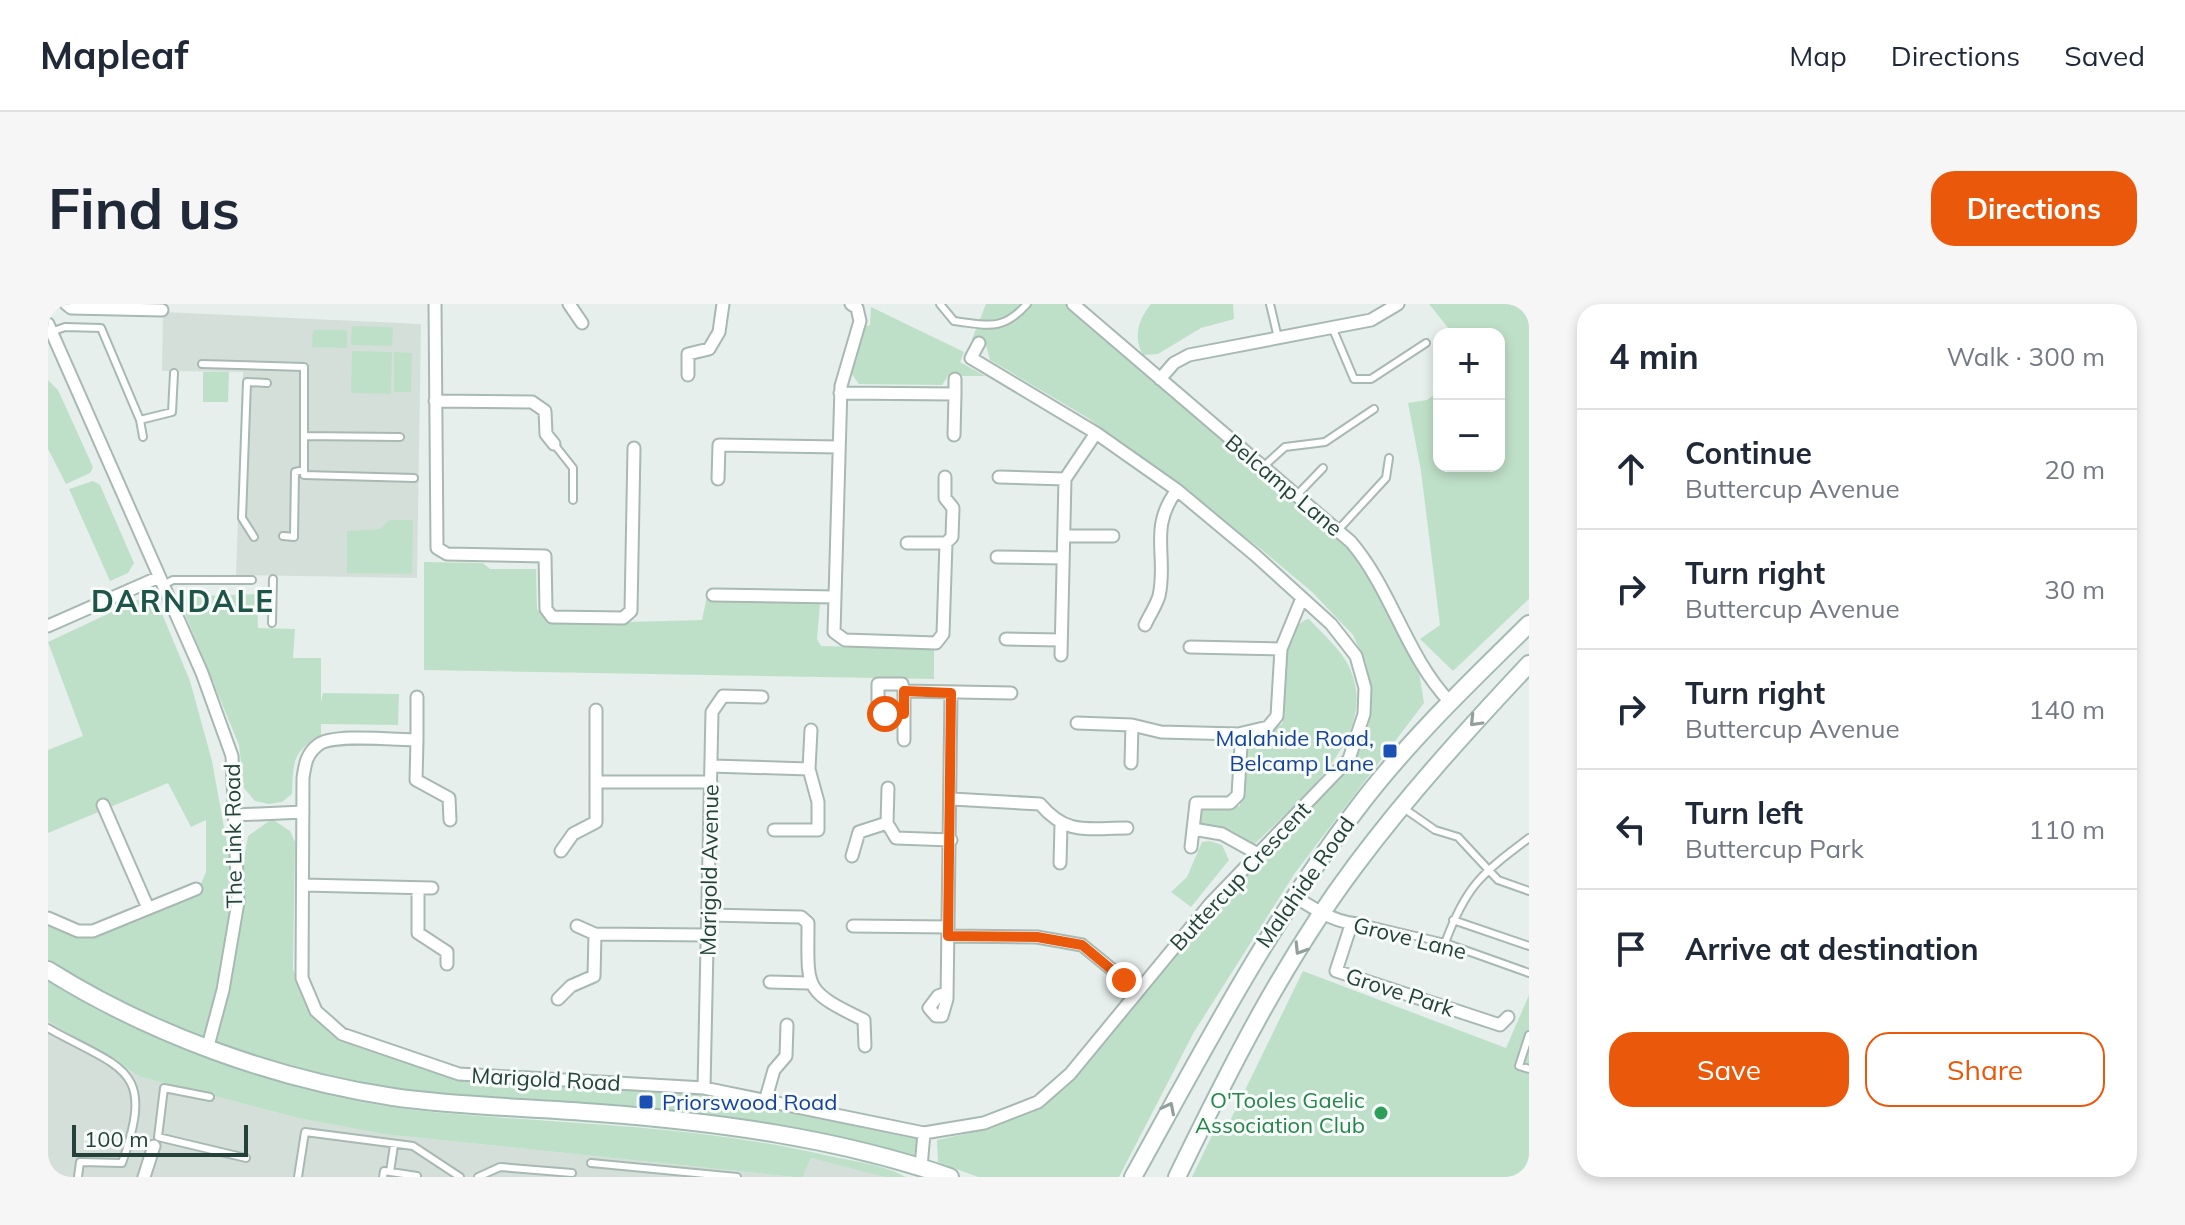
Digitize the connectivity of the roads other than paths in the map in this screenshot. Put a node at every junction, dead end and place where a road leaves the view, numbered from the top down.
1 (66, 304) edge
2 (435, 304) edge
3 (569, 304) edge
4 (723, 304) edge
5 (851, 304) edge
6 (940, 304) edge
7 (1027, 304) edge
8 (1073, 304) edge
9 (1270, 304) edge
10 (1398, 304) edge
11 (1088, 308) edge
12 (162, 310) dead end
13 (582, 323) dead end
14 (1332, 327) junction
15 (50, 328) edge
16 (1278, 338) junction
17 (979, 343) dead end
18 (1426, 343) dead end
19 (60, 353) junction
20 (48, 359) edge
21 (202, 364) dead end
22 (174, 373) dead end
23 (688, 375) dead end
24 (955, 379) dead end
25 (1160, 379) junction
26 (267, 383) dead end
27 (840, 393) junction
28 (955, 394) junction
29 (435, 401) junction
30 (1374, 409) dead end
31 (140, 420) junction
32 (1096, 433) junction
33 (954, 435) dead end
34 (304, 436) junction
35 (143, 437) dead end
36 (400, 437) dead end
37 (554, 444) joint
38 (839, 447) junction
39 (634, 448) dead end
40 (1389, 458) dead end
41 (1263, 467) junction
42 (1323, 468) dead end
43 (304, 470) junction
44 (945, 477) dead end
45 (999, 477) dead end
46 (414, 478) dead end
47 (718, 479) dead end
48 (1065, 479) junction
49 (1177, 490) junction
50 (1296, 496) junction
51 (573, 500) dead end
52 (1338, 530) junction
53 (283, 536) dead end
54 (1064, 536) junction
55 (1113, 536) dead end
56 (254, 537) dead end
57 (907, 543) dead end
58 (946, 543) junction
59 (997, 557) dead end
60 (1063, 558) junction
61 (273, 579) dead end
62 (252, 580) dead end
63 (159, 582) junction
64 (713, 595) dead end
65 (835, 597) junction
66 (1302, 598) junction
67 (272, 623) dead end
68 (1529, 624) edge
69 (1145, 625) dead end
70 (48, 626) edge
71 (1006, 639) dead end
72 (1061, 640) junction
73 (1190, 647) dead end
74 (1281, 649) junction
75 (1061, 655) dead end
76 (1529, 664) edge
77 (904, 691) junction
78 (951, 693) junction
79 (1011, 693) dead end
80 (417, 697) dead end
81 (762, 697) dead end
82 (1450, 702) junction
83 (596, 710) dead end
84 (904, 714) junction
85 (1077, 723) dead end
86 (1132, 725) junction
87 (811, 730) dead end
88 (417, 740) junction
89 (904, 740) dead end
90 (1241, 745) dead end
91 (1131, 763) dead end
92 (711, 766) junction
93 (809, 769) junction
94 (596, 782) junction
95 (711, 782) junction
96 (888, 788) dead end
97 (952, 799) junction
98 (103, 805) dead end
99 (1402, 807) junction
100 (303, 812) junction
101 (236, 815) junction
102 (450, 820) dead end
103 (887, 823) junction
104 (1061, 825) junction
105 (1127, 828) dead end
106 (1193, 829) junction
107 (774, 830) dead end
108 (1529, 838) edge
109 (951, 840) junction
110 (1191, 847) dead end
111 (561, 851) dead end
112 (1258, 854) junction
113 (852, 856) dead end
114 (1060, 863) dead end
115 (1488, 869) junction
116 (303, 885) junction
117 (418, 888) junction
118 (432, 888) dead end
119 (196, 889) dead end
120 (1529, 891) edge
121 (1294, 896) junction
122 (148, 908) junction
123 (1323, 914) junction
124 (709, 915) junction
125 (48, 918) edge
126 (1453, 920) junction
127 (1365, 924) joint
128 (1351, 925) junction
129 (577, 926) dead end
130 (853, 926) dead end
131 (948, 932) junction
132 (595, 934) junction
133 (708, 935) junction
134 (1445, 943) junction
135 (1529, 946) edge
136 (447, 964) dead end
137 (48, 970) edge
138 (1529, 973) edge
139 (770, 982) dead end
140 (808, 983) junction
141 (1137, 990) junction
142 (946, 993) dead end
143 (558, 999) dead end
144 (1508, 1017) dead end
145 (787, 1025) dead end
146 (48, 1028) edge
147 (1529, 1035) edge
148 (208, 1046) junction
149 (865, 1046) dead end
150 (1529, 1069) edge
151 (704, 1088) junction
152 (210, 1097) dead end
153 (766, 1098) junction
154 (924, 1133) junction
155 (156, 1142) junction
156 (394, 1145) junction
157 (246, 1158) dead end
158 (591, 1163) dead end
159 (921, 1167) junction
160 (390, 1172) junction
161 (572, 1173) dead end
162 (417, 1176) edge
163 (78, 1177) edge
164 (144, 1177) edge
165 (298, 1177) edge
166 (383, 1177) edge
167 (460, 1177) edge
168 (478, 1177) edge
169 (737, 1177) edge
170 (950, 1177) edge
171 (1133, 1177) edge
172 (1177, 1177) edge

1 - 12 street
2 - 29 street
3 - 13 street
4 - 23 street
5 - 27 street
6 - 7 lane
8 - 11 street, Belcamp Lane
9 - 16 lane
10 - 14 street
11 - 25 street, Belcamp Lane
14 - 16 street
14 - 18 lane
15 - 19 street, The Link Road
15 - 31 lane
16 - 25 street
17 - 32 street, Buttercup Crescent
19 - 20 street
19 - 63 street, The Link Road
21 - 34 lane
22 - 31 lane
24 - 28 street
25 - 41 street, Belcamp Lane
26 - 56 lane
27 - 28 street
27 - 38 street
28 - 33 street
29 - 37 street
29 - 39 street
30 - 41 lane
31 - 35 lane
32 - 48 street
32 - 49 street, Buttercup Crescent
34 - 36 lane
34 - 43 lane
37 - 51 lane
38 - 47 street
38 - 65 street
40 - 52 lane
41 - 50 street, Belcamp Lane
42 - 50 lane
43 - 46 lane
43 - 53 lane
44 - 58 street
45 - 48 street
48 - 54 street
49 - 66 street, Buttercup Crescent
49 - 69 street
50 - 52 street, Belcamp Lane
52 - 82 street, Belcamp Lane
54 - 55 street
54 - 60 street
57 - 58 street
58 - 65 street
59 - 60 street
60 - 72 street
61 - 67 lane
62 - 63 lane
63 - 70 street
63 - 101 street, The Link Road
64 - 65 street
66 - 74 street
66 - 112 street, Buttercup Crescent
68 - 82 main road, Malahide Road
71 - 72 street
72 - 75 street
73 - 74 street
74 - 86 street
76 -> 99 main road, Malahide Road
77 - 78 street
77 - 84 street
77 - 84 street
78 - 79 street
78 - 97 street
80 - 88 street
81 - 92 street, Marigold Avenue
82 - 121 main road, Malahide Road
83 - 94 street
84 - 89 street
85 - 86 street
86 - 91 street
87 - 93 street
88 - 100 street, Marigold Road
88 - 102 street
90 - 106 street
92 - 93 street
92 - 95 street, Marigold Avenue
93 - 107 street
94 - 95 street
94 - 111 street
95 - 124 street, Marigold Avenue
96 - 103 street
97 - 104 street
97 - 109 street
98 - 122 street
99 - 115 lane
99 - 123 main road, Malahide Road
100 - 101 street
100 - 116 street, Marigold Road
101 - 148 street, The Link Road
103 - 109 street
103 - 113 street
104 - 105 street
104 - 114 street
106 - 110 street
106 - 112 street
108 - 115 lane
109 - 131 street
112 - 141 street, Buttercup Crescent
115 - 120 lane
115 - 126 lane
116 - 117 street
116 - 151 street, Marigold Road
117 - 118 street
117 - 136 street
119 - 122 street
121 - 123 street, Grove Lane
171 -> 121 main road, Malahide Road
122 - 125 street
123 - 128 street, Grove Lane
123 -> 172 main road, Malahide Road
124 - 133 street, Marigold Avenue
124 - 140 street
126 - 134 lane
126 - 135 lane
127 - 128 street, Grove Lane
127 - 134 lane, Grove Lane
128 - 144 street, Grove Park
129 - 132 street
130 - 131 street
131 - 141 street
131 - 142 street
132 - 133 street
132 - 143 street
133 - 151 street, Marigold Avenue
134 - 138 lane, Grove Lane
137 - 148 main road
139 - 140 street
140 - 149 street
141 - 154 street, Buttercup Crescent
145 - 153 street
146 - 163 lane
147 - 150 lane
148 - 159 main road
151 - 153 street, Marigold Road
152 - 155 lane
153 - 154 street, Marigold Road
154 - 159 street
155 - 157 lane
155 - 164 street
156 - 160 lane
156 - 165 lane
156 - 167 lane
158 - 169 lane
159 - 170 main road
160 - 162 lane
160 - 166 lane
161 - 168 lane

